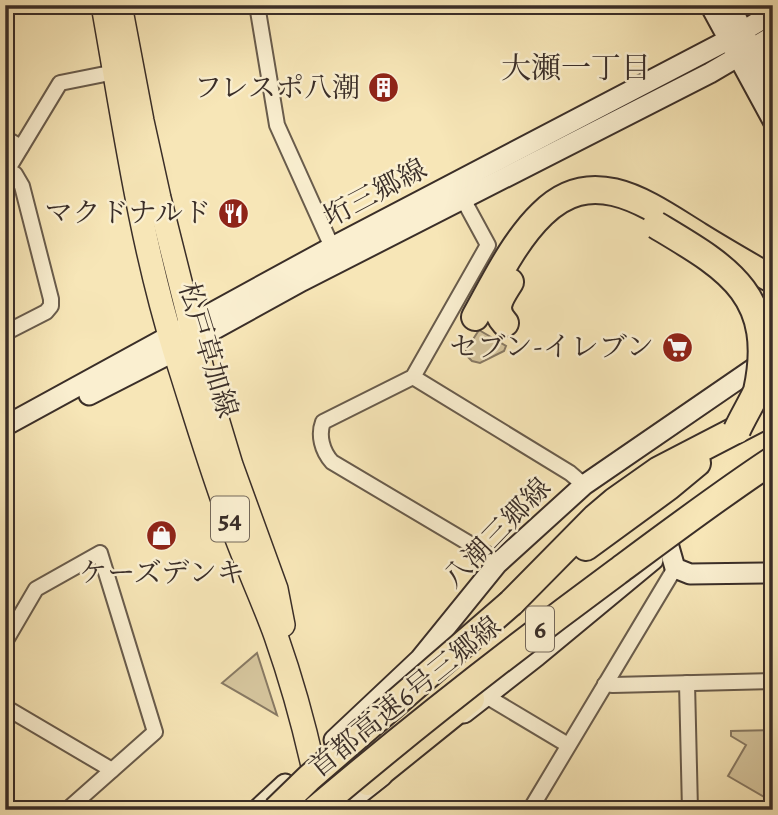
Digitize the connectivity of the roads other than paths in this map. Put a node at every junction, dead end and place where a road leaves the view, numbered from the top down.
1 (103, 5) edge
2 (120, 5) edge
3 (257, 5) edge
4 (710, 5) edge
5 (730, 5) edge
6 (773, 13) edge
7 (736, 35) junction
8 (773, 36) edge
9 (745, 53) junction
10 (115, 72) junction
11 (773, 93) edge
12 (773, 121) edge
13 (5, 138) edge
14 (21, 147) junction
15 (6, 172) edge
16 (463, 200) junction
17 (660, 219) junction
18 (332, 247) junction
19 (773, 280) edge
20 (475, 317) dead end
21 (505, 323) dead end
22 (5, 333) edge
23 (183, 338) junction
24 (773, 356) edge
25 (413, 377) junction
26 (773, 411) edge
27 (5, 425) edge
28 (737, 429) junction
29 (5, 438) edge
30 (773, 460) edge
31 (773, 474) edge
32 (584, 485) junction
33 (659, 547) junction
34 (497, 564) junction
35 (675, 568) junction
36 (773, 573) edge
37 (5, 642) edge
38 (773, 681) edge
39 (687, 683) junction
40 (604, 684) junction
41 (486, 696) junction
42 (5, 707) edge
43 (568, 745) junction
44 (310, 768) junction
45 (112, 770) junction
46 (67, 810) edge
47 (256, 810) edge
48 (276, 810) edge
49 (315, 810) edge
50 (322, 810) edge
51 (337, 810) edge
52 (530, 810) edge
53 (690, 810) edge

1 - 10 main road, 松戸草加線 / 54
2 - 23 main road, 松戸草加線 / 54
3 - 18 street
4 - 7 street
5 - 7 street
6 - 7 street, 垳三郷線
7 - 9 street
7 - 18 street, 垳三郷線
8 - 9 street, 垳三郷線
9 - 11 street
9 - 12 street
9 - 16 street, 垳三郷線
10 - 14 street
10 - 23 main road, 松戸草加線 / 54
13 - 14 street
14 - 15 street
15 - 22 street
16 - 23 street, 垳三郷線
16 - 25 street
17 - 19 highway
17 - 20 highway
17 - 21 highway
17 - 28 highway, bridge
18 - 23 street, 垳三郷線
23 - 27 street, 垳三郷線
23 - 29 street, 垳三郷線
23 - 44 main road, 松戸草加線 / 54
24 - 32 street, 八潮三郷線
25 - 32 street
25 - 34 street
26 - 28 highway, 首都高速6号三郷線 / 6
28 - 44 highway, 首都高速6号三郷線 / 6, bridge
30 - 33 highway, 首都高速6号三郷線 / 6, bridge
31 - 33 street
32 - 34 street, 八潮三郷線
33 - 35 street
33 - 41 street
33 - 49 highway, 首都高速6号三郷線 / 6, bridge
33 - 51 highway, bridge
34 - 44 street, 八潮三郷線
35 - 36 street
35 - 40 street
37 - 45 street
38 - 39 street
39 - 40 street
39 - 53 street
40 - 43 street
41 - 43 street
41 - 51 street
42 - 45 street
43 - 52 street
44 - 47 highway, bridge
44 - 48 highway, 首都高速6号三郷線 / 6, bridge
44 - 50 main road, 松戸草加線 / 54
45 - 46 street

